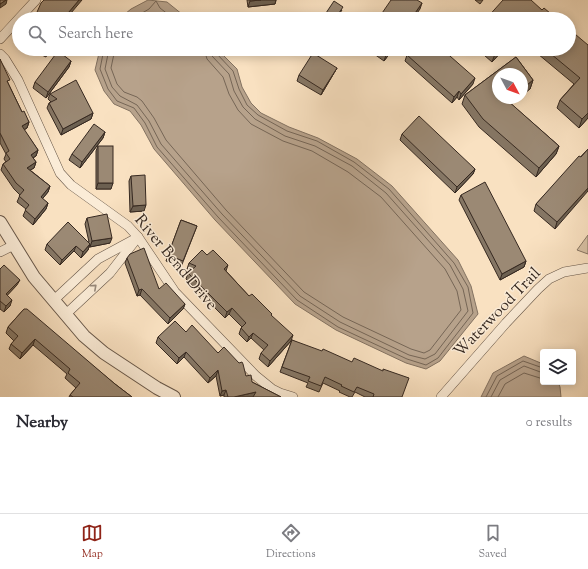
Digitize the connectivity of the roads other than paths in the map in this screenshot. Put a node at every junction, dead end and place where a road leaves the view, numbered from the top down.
1 (36, 0) edge
2 (25, 12) edge
3 (12, 26) edge
4 (0, 39) edge
5 (0, 54) edge
6 (0, 222) edge
7 (138, 237) junction
8 (14, 245) junction
9 (0, 252) edge
10 (588, 268) edge
11 (54, 300) junction
12 (66, 314) junction
13 (443, 394) edge
14 (174, 397) edge
15 (293, 397) edge

1 - 2 street
3 - 4 street
5 - 7 street, River Bend Drive
6 - 8 street
7 - 11 street
12 -> 7 street
7 - 15 street, River Bend Drive
8 - 9 street
8 - 11 street
10 - 13 street, Waterwood Trail
11 - 12 street
12 - 14 street

